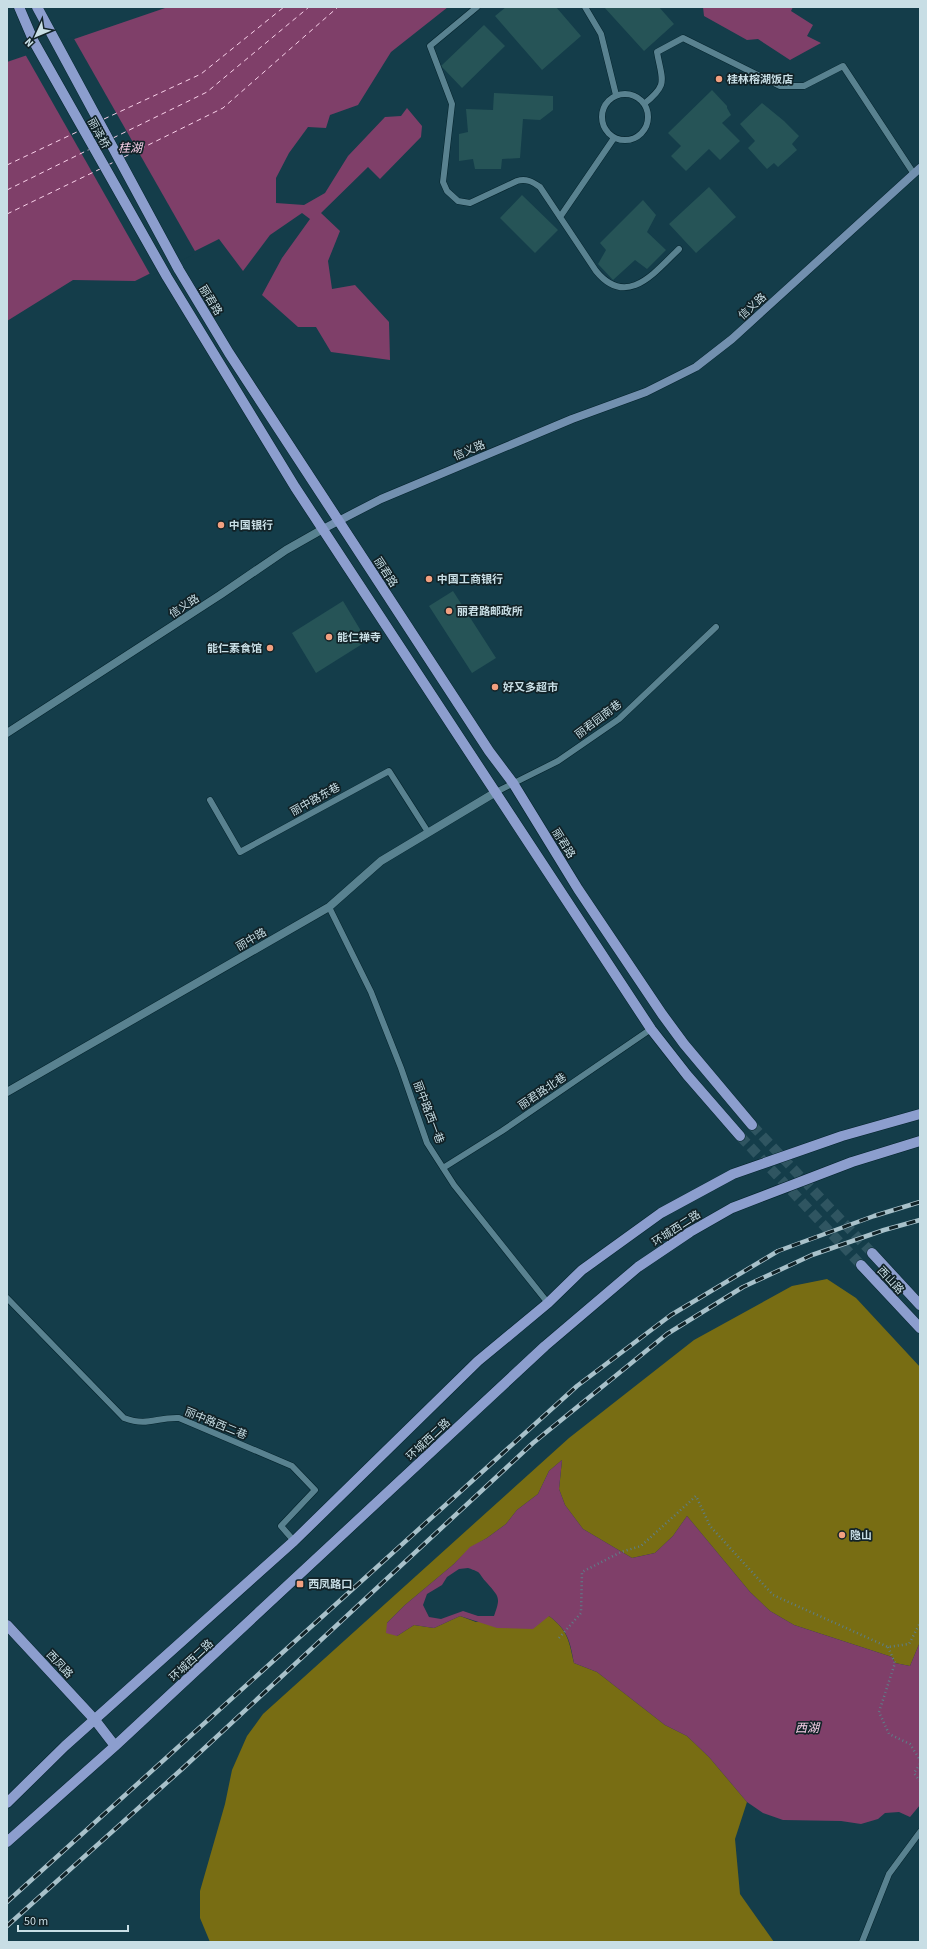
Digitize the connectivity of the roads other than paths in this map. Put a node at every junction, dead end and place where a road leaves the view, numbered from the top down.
1 (18, 7) edge
2 (37, 7) edge
3 (477, 7) edge
4 (585, 7) edge
5 (616, 95) junction
6 (644, 104) junction
7 (614, 138) junction
8 (917, 171) edge
9 (560, 217) junction
10 (678, 249) dead end
11 (339, 521) junction
12 (323, 529) junction
13 (716, 627) dead end
14 (7, 733) edge
15 (513, 783) junction
16 (496, 792) junction
17 (210, 800) dead end
18 (428, 832) junction
19 (329, 907) junction
20 (651, 1029) junction
21 (7, 1092) edge
22 (920, 1114) edge
23 (752, 1125) tunnel mouth
24 (740, 1136) tunnel mouth
25 (920, 1141) edge
26 (443, 1168) junction
27 (872, 1253) tunnel mouth
28 (861, 1265) tunnel mouth
29 (7, 1298) edge
30 (548, 1303) junction
31 (920, 1305) edge
32 (920, 1328) edge
33 (294, 1541) junction
34 (7, 1625) edge
35 (95, 1720) junction
36 (115, 1746) junction
37 (7, 1803) edge
38 (920, 1832) edge
39 (7, 1842) edge
40 (862, 1942) edge

1 - 12 main road, 丽泽桥
2 - 11 main road, 丽君路
3 - 9 lane
4 - 5 lane
5 - 6 lane
5 - 7 lane
6 - 7 lane
6 - 8 lane
7 - 9 lane
8 - 11 main road, 信义路
9 - 10 lane
11 - 12 main road, 信义路
11 - 15 main road, 丽君路
12 - 14 street, 信义路
12 - 16 main road
13 - 15 lane, 丽君园南巷
15 - 16 lane, 丽君园南巷
15 - 23 main road, 丽君路
16 - 18 street, 丽中路
16 - 20 main road
17 - 18 lane, 丽中路东巷
18 - 19 street, 丽中路
19 - 21 street, 丽中路
19 - 26 lane, 丽中路西一巷
20 - 24 main road
20 - 26 lane, 丽君路北巷
22 - 30 main road, 环城西二路
25 - 36 main road, 环城西二路
26 - 30 lane, 丽中路西一巷
27 - 31 main road, 西山路
28 - 32 main road, 西山路
29 - 33 lane, 丽中路西二巷
30 - 33 main road, 环城西二路
33 - 35 main road, 环城西二路
34 - 35 main road, 西凤路
35 - 36 main road, 西凤路
35 - 37 main road, 环城西二路
36 - 39 main road, 环城西二路
38 - 40 lane

